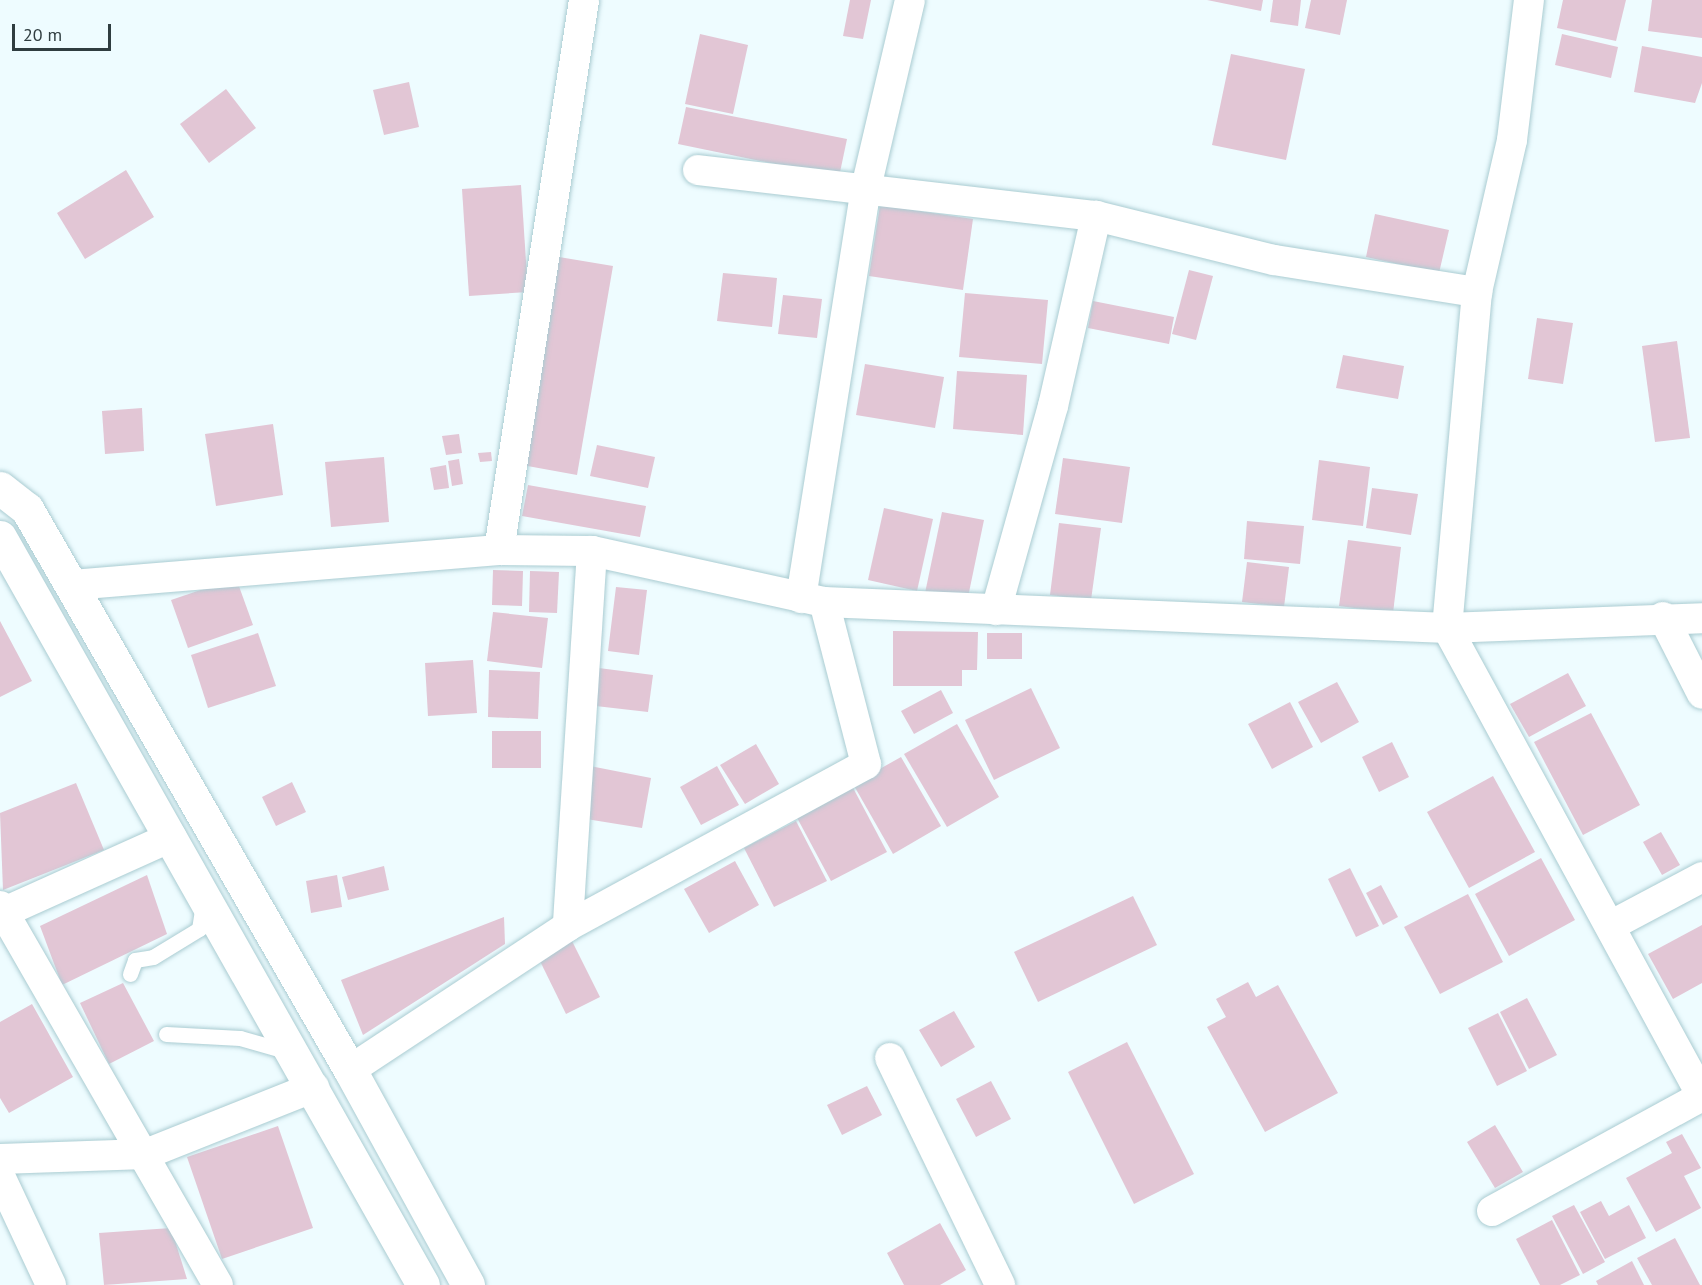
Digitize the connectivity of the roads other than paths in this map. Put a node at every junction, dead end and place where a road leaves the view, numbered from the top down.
1 (584, 0) edge
2 (910, 0) edge
3 (1529, 0) edge
4 (698, 170) dead end
5 (865, 192) junction
6 (1096, 216) junction
7 (1477, 292) junction
8 (0, 488) edge
9 (0, 537) edge
10 (499, 550) junction
11 (592, 551) junction
12 (72, 585) junction
13 (813, 600) junction
14 (996, 610) junction
15 (1663, 616) junction
16 (1702, 618) edge
17 (1447, 628) junction
18 (1702, 694) edge
19 (171, 837) junction
20 (1702, 878) edge
21 (204, 894) junction
22 (1, 911) edge
23 (568, 926) junction
24 (1610, 926) junction
25 (130, 974) dead end
26 (166, 1034) dead end
27 (295, 1054) junction
28 (890, 1058) dead end
29 (350, 1070) junction
30 (314, 1087) junction
31 (146, 1155) junction
32 (0, 1159) edge
33 (0, 1176) edge
34 (1492, 1211) dead end
35 (51, 1285) edge
36 (218, 1285) edge
37 (423, 1285) edge
38 (468, 1285) edge
39 (1000, 1285) edge

1 - 10 street
2 - 5 street
3 - 7 street
4 - 5 street
5 - 6 street
5 - 13 street
6 - 7 street
6 - 14 street
7 - 17 street
8 - 12 main road
9 - 19 main road
10 - 11 street
10 - 12 street
11 - 13 street
11 - 23 street
12 - 29 main road
13 - 14 street
13 - 23 street
14 - 17 street
15 - 16 street
15 - 17 street
15 - 18 street
17 - 24 street
19 - 21 main road
19 - 22 street
20 - 24 street
21 - 25 lane
21 - 27 main road
22 - 31 street
23 - 29 street
24 - 34 street
26 - 27 lane
27 - 30 main road
28 - 39 street
29 - 38 main road
30 - 31 street
30 - 37 main road
31 - 32 street
31 - 36 street
33 - 35 street

